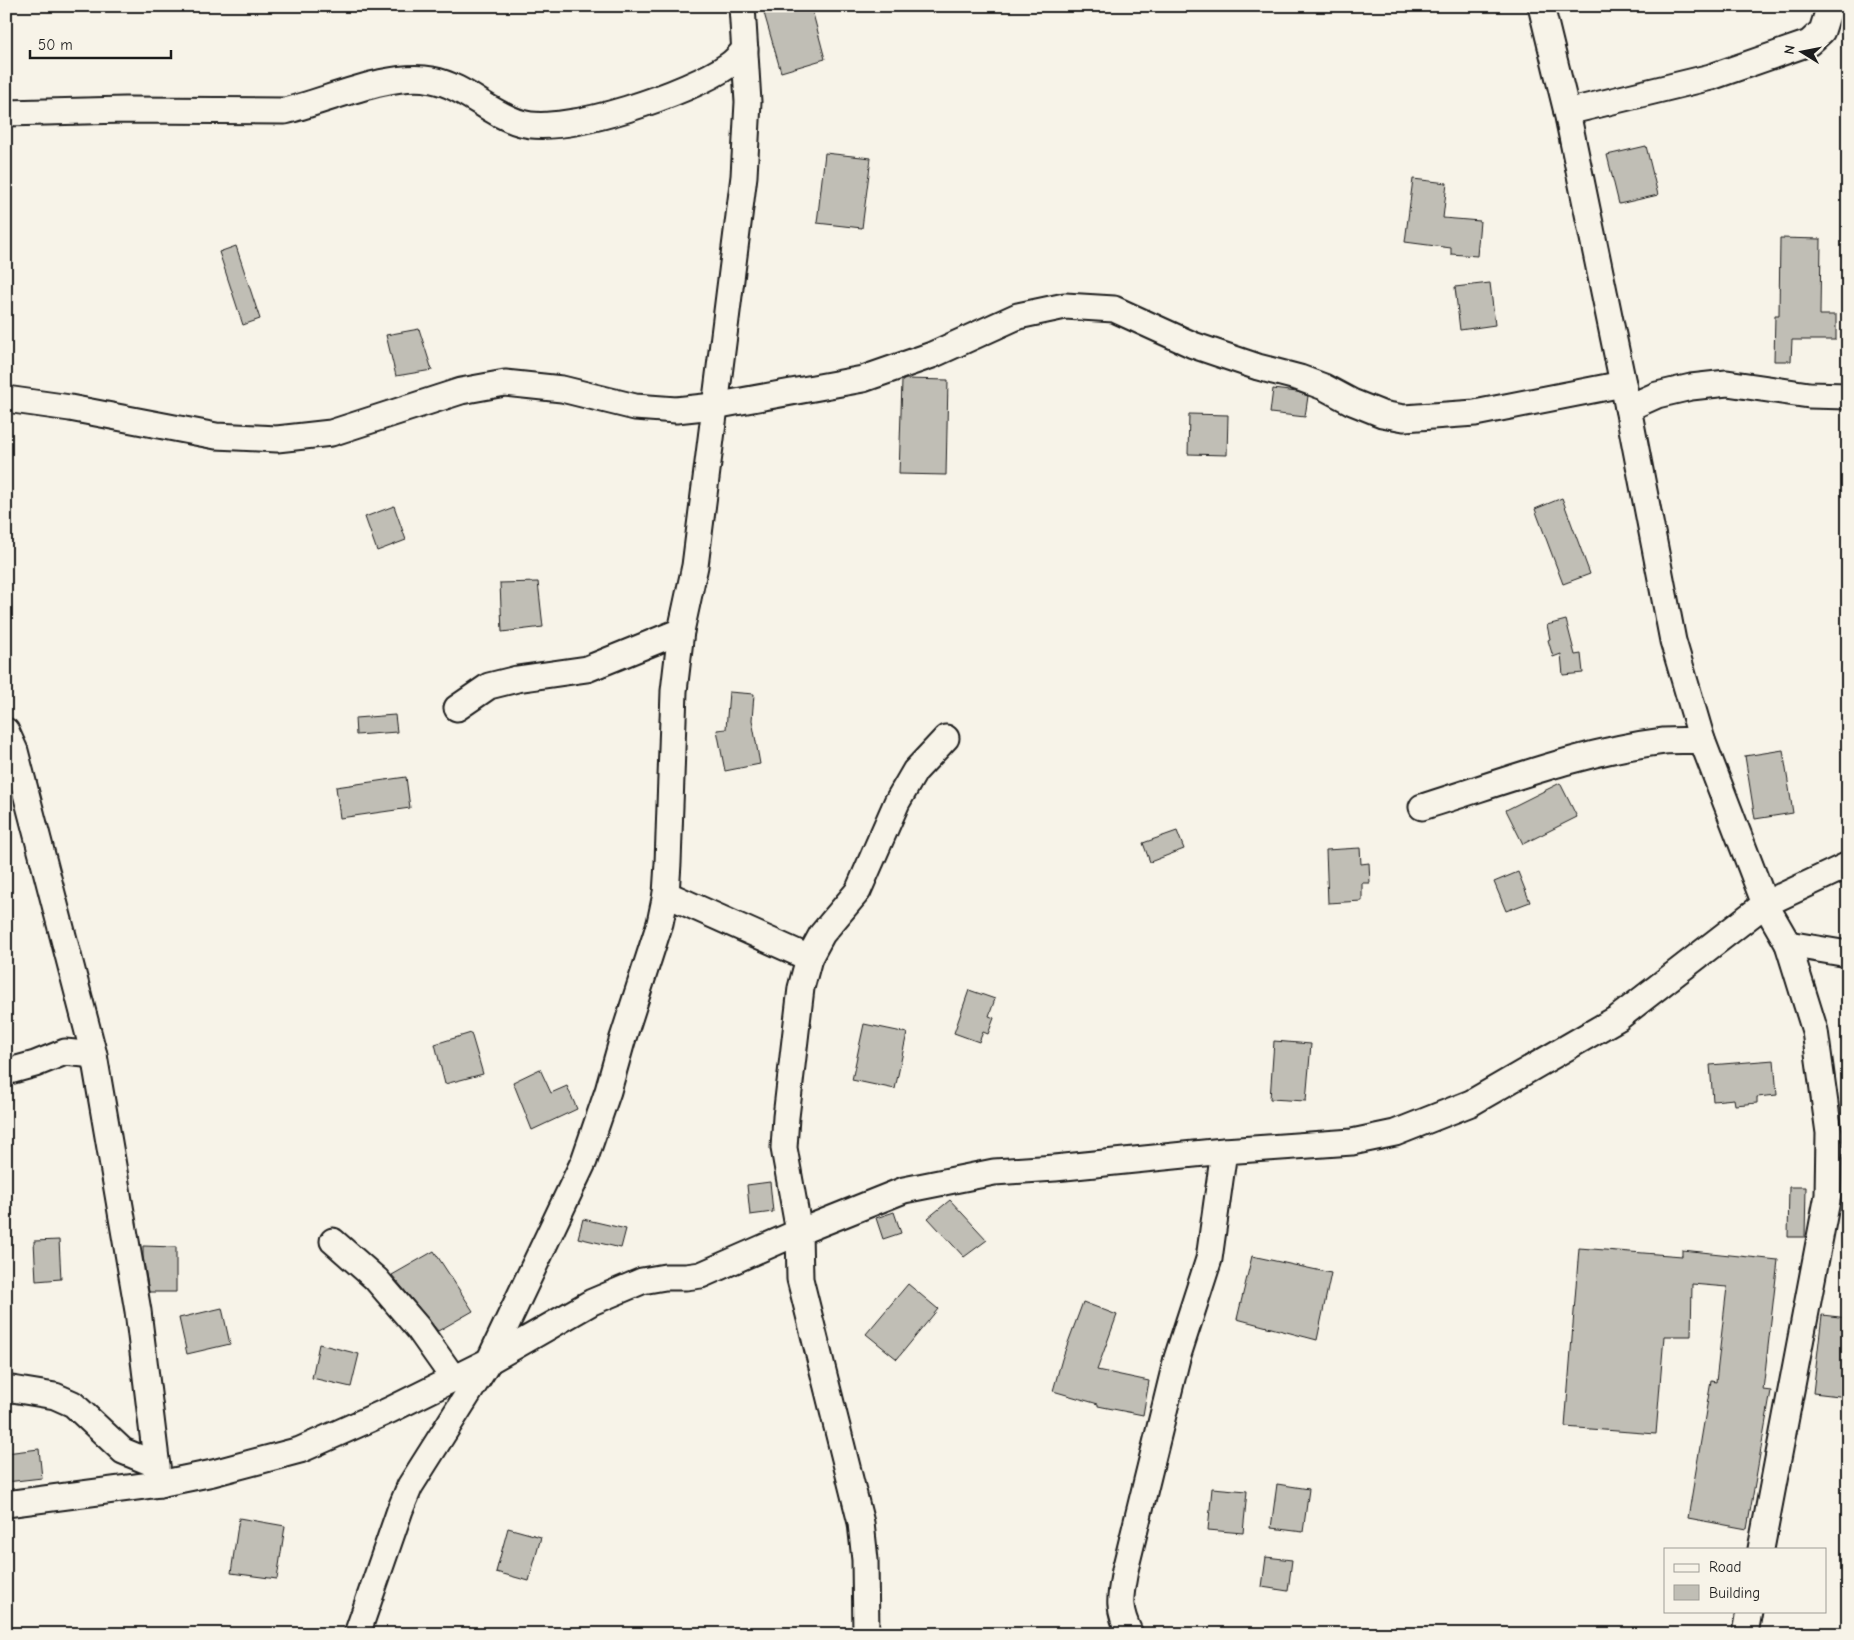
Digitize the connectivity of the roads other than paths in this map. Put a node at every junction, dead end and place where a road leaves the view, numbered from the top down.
1 (742, 6) edge
2 (1541, 6) edge
3 (1828, 6) edge
4 (745, 49) junction
5 (1567, 112) junction
6 (6, 113) edge
7 (1625, 396) junction
8 (1848, 396) edge
9 (6, 398) edge
10 (714, 406) junction
11 (681, 631) junction
12 (457, 708) dead end
13 (6, 731) edge
14 (946, 738) dead end
15 (1702, 740) junction
16 (1422, 807) dead end
17 (1848, 865) edge
18 (666, 894) junction
19 (1765, 904) junction
20 (1788, 944) junction
21 (1848, 954) edge
22 (808, 958) junction
23 (94, 1055) junction
24 (6, 1072) edge
25 (1224, 1151) junction
26 (1838, 1179) edge
27 (799, 1232) junction
28 (333, 1241) dead end
29 (489, 1361) junction
30 (454, 1379) junction
31 (6, 1388) edge
32 (158, 1474) junction
33 (6, 1504) edge
34 (1761, 1548) edge
35 (1749, 1612) edge
36 (357, 1634) edge
37 (866, 1634) edge
38 (1130, 1634) edge
39 (1745, 1634) edge

1 - 4 street
2 - 5 street
3 - 5 street
4 - 6 street
4 - 10 street
5 - 7 street
7 - 8 street
7 - 10 street
7 - 15 street
9 - 10 street
10 - 11 street
11 - 12 street
11 - 18 street
13 - 23 street
14 - 22 street
15 - 16 street
15 - 19 street
17 - 19 street
18 - 22 street
18 - 29 street
19 - 20 street
19 - 25 street
20 - 21 street
20 - 26 street
22 - 27 street
23 - 24 street
23 - 32 street
25 - 27 street
25 - 38 street
26 - 34 street
27 - 29 street
27 - 37 street
28 - 30 street
29 - 30 street
29 - 36 street
30 - 32 street
31 - 32 street
32 - 33 street
35 - 39 street

